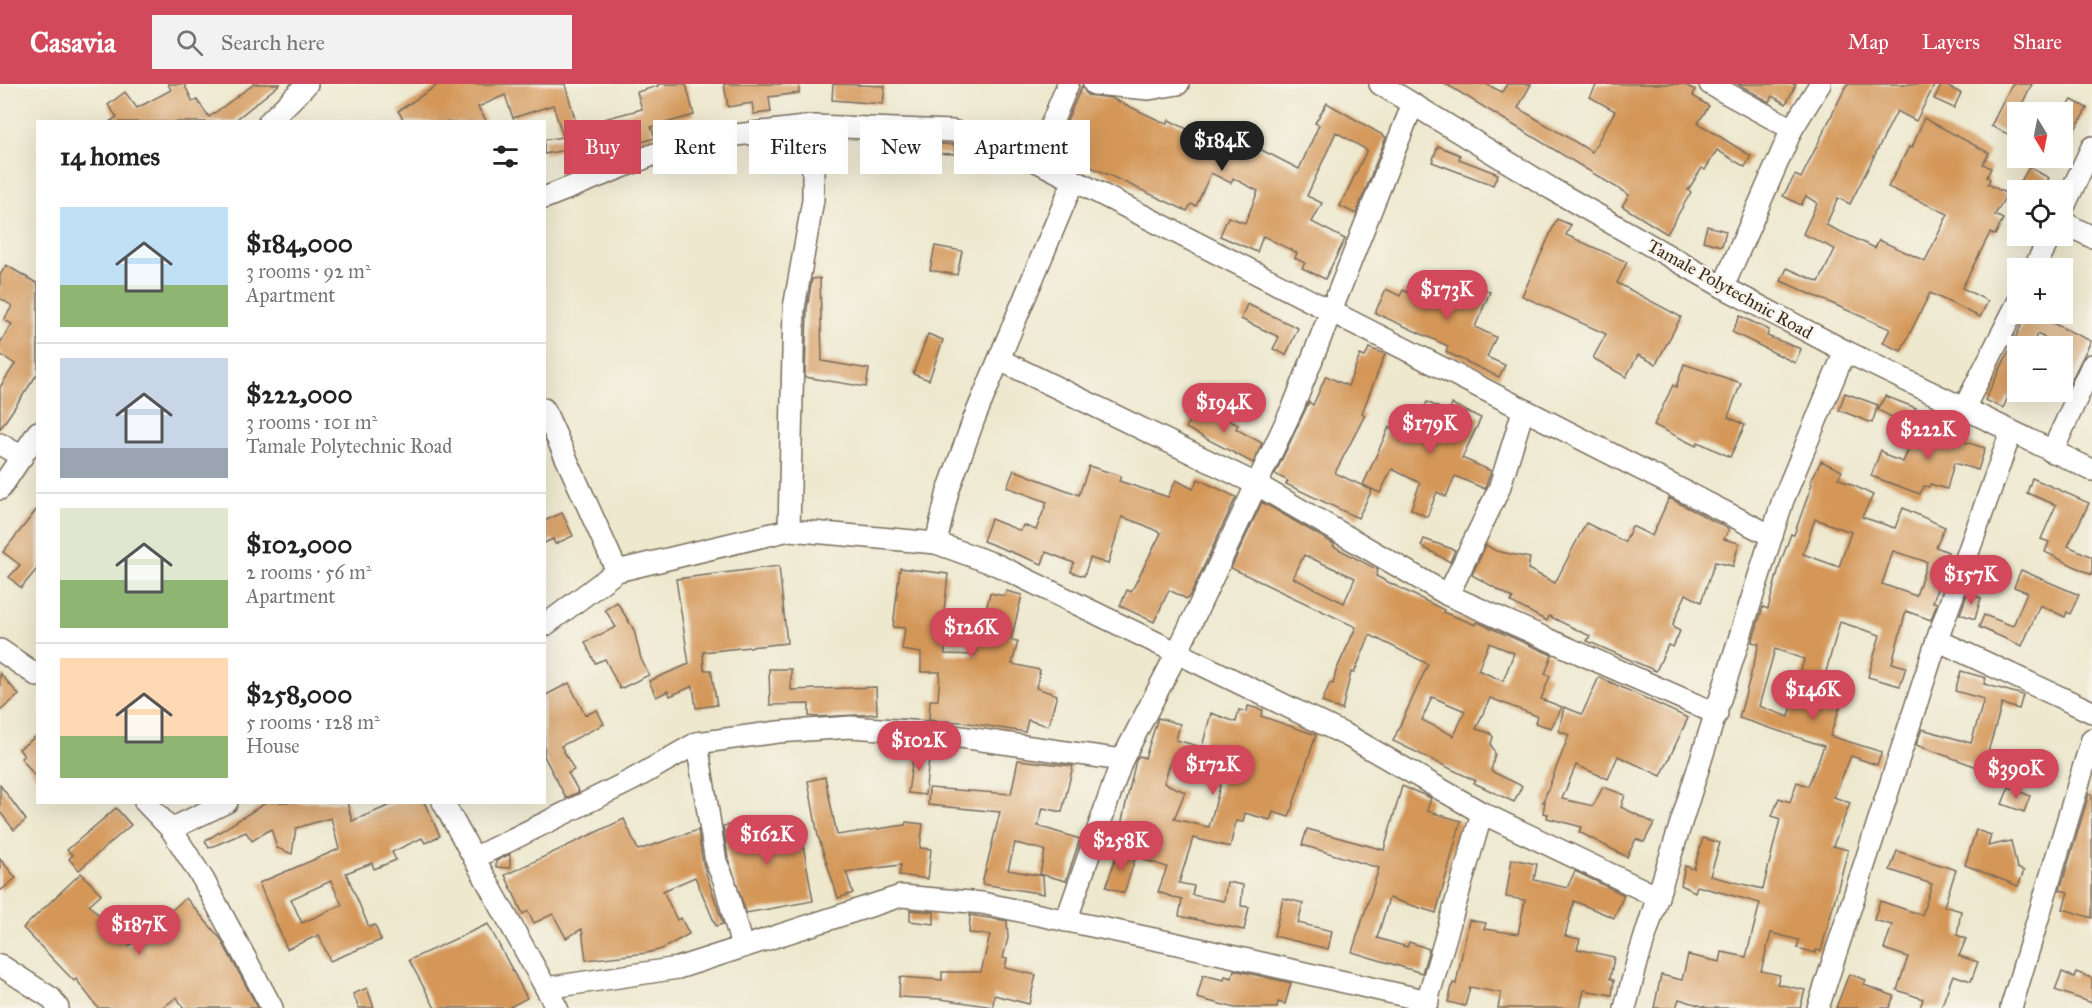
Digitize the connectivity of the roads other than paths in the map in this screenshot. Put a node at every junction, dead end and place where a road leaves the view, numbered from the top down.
1 (307, 84) edge
2 (1068, 84) edge
3 (1094, 84) edge
4 (1178, 84) edge
5 (1380, 84) edge
6 (1710, 84) edge
7 (1820, 84) edge
8 (1413, 106) junction
9 (278, 118) edge
10 (1053, 120) edge
11 (848, 127) edge
12 (1792, 129) junction
13 (954, 131) edge
14 (749, 133) edge
15 (2092, 147) edge
16 (814, 174) edge
17 (1059, 174) edge
18 (1073, 182) junction
19 (2073, 188) edge
20 (546, 197) edge
21 (2073, 228) edge
22 (2092, 237) edge
23 (1723, 287) junction
24 (1332, 313) junction
25 (2007, 324) edge
26 (1845, 351) junction
27 (1000, 360) junction
28 (2092, 365) edge
29 (1964, 408) junction
30 (1523, 411) junction
31 (546, 414) edge
32 (2011, 432) junction
33 (36, 435) edge
34 (0, 444) edge
35 (2052, 452) junction
36 (22, 457) junction
37 (2092, 470) edge
38 (1256, 483) junction
39 (0, 489) edge
40 (789, 530) junction
41 (1772, 537) junction
42 (936, 543) junction
43 (616, 571) junction
44 (1448, 595) junction
45 (546, 624) edge
46 (1937, 640) junction
47 (0, 650) edge
48 (1176, 653) junction
49 (36, 675) edge
50 (2092, 712) edge
51 (1717, 714) junction
52 (2092, 738) edge
53 (697, 743) junction
54 (1122, 760) junction
55 (147, 804) edge
56 (223, 804) edge
57 (444, 804) edge
58 (1482, 813) junction
59 (171, 829) junction
60 (474, 858) junction
61 (1658, 897) junction
62 (1066, 921) junction
63 (742, 947) junction
64 (0, 965) edge
65 (546, 988) junction
66 (1426, 1004) edge
67 (58, 1008) edge
68 (272, 1008) edge
69 (557, 1008) edge
70 (1625, 1008) edge
71 (1818, 1008) edge
72 (2012, 1008) edge

1 - 9 street
2 - 10 street
3 - 4 street
5 - 8 street, Tamale Polytechnic Road
6 - 12 street
7 - 12 street
8 - 23 street, Tamale Polytechnic Road
8 - 24 street
11 - 13 street
12 - 23 street
14 - 20 street
15 - 19 street
16 - 40 street
17 - 18 street
18 - 24 street
18 - 27 street
21 - 22 street
23 - 26 street, Tamale Polytechnic Road
24 - 30 street
24 - 38 street
25 - 29 street
26 - 29 street, Tamale Polytechnic Road
26 - 41 street
27 - 38 street
27 - 42 street
28 - 35 street
29 - 32 street, Tamale Polytechnic Road
30 - 41 street
30 - 44 street
31 - 43 street
32 - 35 street, Tamale Polytechnic Road
32 - 46 street
33 - 36 street
34 - 36 street
35 - 37 street, Tamale Polytechnic Road
36 - 39 street
38 - 44 street
38 - 48 street
40 - 42 street
40 - 43 street
41 - 51 street
42 - 48 street
43 - 45 street
44 - 51 street
46 - 50 street
46 - 71 street
47 - 49 street
48 - 54 street
48 - 58 street
51 - 61 street
52 - 72 street
53 - 54 street
53 - 60 street
53 - 63 street
54 - 62 street
55 - 59 street
56 - 59 street
57 - 60 street
58 - 61 street
58 - 66 street
59 - 68 street
60 - 65 street
61 - 70 street
62 - 63 street
62 - 66 street
63 - 65 street
64 - 67 street
65 - 69 street

